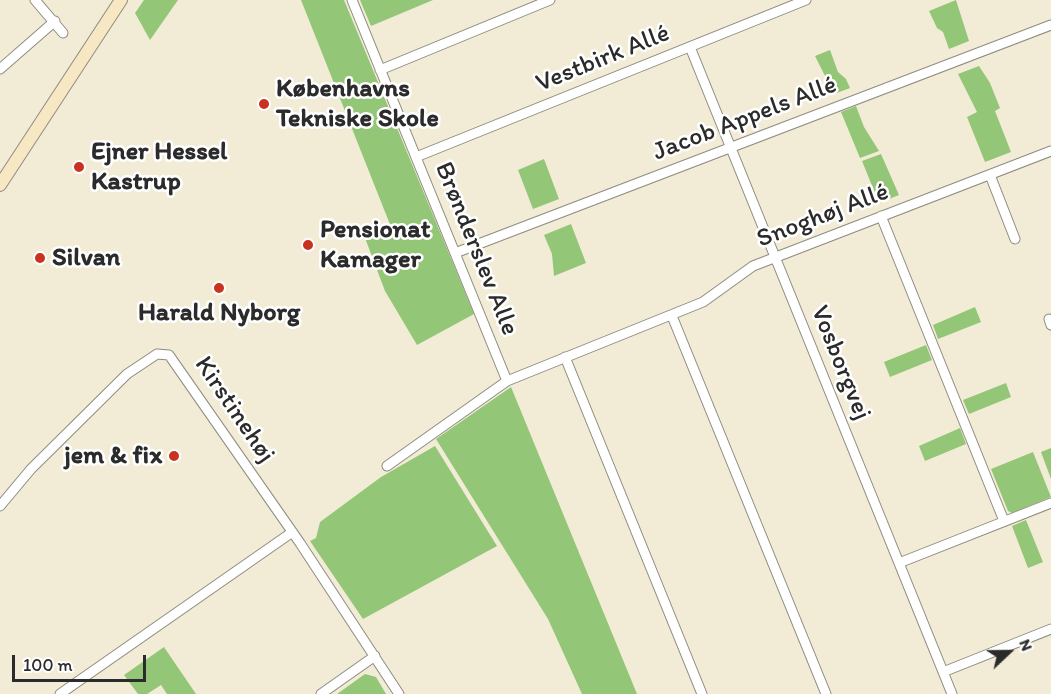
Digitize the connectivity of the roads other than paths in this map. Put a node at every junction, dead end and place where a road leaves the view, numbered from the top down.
1 (35, 0) edge
2 (121, 0) edge
3 (352, 0) edge
4 (550, 0) edge
5 (806, 0) edge
6 (55, 21) junction
7 (1051, 25) edge
8 (63, 33) dead end
9 (690, 47) junction
10 (0, 69) edge
11 (380, 70) junction
12 (730, 147) junction
13 (1051, 151) edge
14 (416, 156) junction
15 (990, 175) junction
16 (0, 185) edge
17 (881, 216) junction
18 (1015, 239) dead end
19 (455, 253) junction
20 (774, 258) junction
21 (672, 316) junction
22 (565, 357) junction
23 (507, 381) junction
24 (387, 466) dead end
25 (1051, 503) edge
26 (0, 506) edge
27 (1004, 521) junction
28 (291, 533) junction
29 (899, 563) junction
30 (1051, 629) edge
31 (375, 656) junction
32 (943, 672) junction
33 (60, 694) edge
34 (321, 694) edge
35 (399, 694) edge
36 (702, 694) edge
37 (826, 694) edge
38 (952, 694) edge

1 - 6 street
2 - 16 main road
3 - 11 street, Brønderslev Alle
4 - 11 street
5 - 9 street, Vestbirk Allé
6 - 8 street
6 - 10 street
7 - 12 street, Jacob Appels Allé
9 - 12 street, Vosborgvej
9 - 14 street, Vestbirk Allé
11 - 14 street, Brønderslev Alle
12 - 19 street, Jacob Appels Allé
12 - 20 street, Vosborgvej
13 - 15 street, Snoghøj Allé
14 - 19 street, Brønderslev Alle
15 - 17 street, Snoghøj Allé
15 - 18 street
17 - 20 street, Snoghøj Allé
17 - 27 street
19 - 23 street, Brønderslev Alle
20 - 21 street, Snoghøj Allé
20 - 29 street, Vosborgvej
21 - 22 street, Snoghøj Allé
21 - 37 street
22 - 23 street, Snoghøj Allé
22 - 36 street
23 - 24 street, Snoghøj Allé
25 - 27 street
26 - 28 street, Kirstinehøj
27 - 29 street
28 - 31 street, Kirstinehøj
28 - 33 street
29 - 32 street, Vosborgvej
30 - 32 street
31 - 34 street
31 - 35 street, Kirstinehøj
32 - 38 street, Vosborgvej

